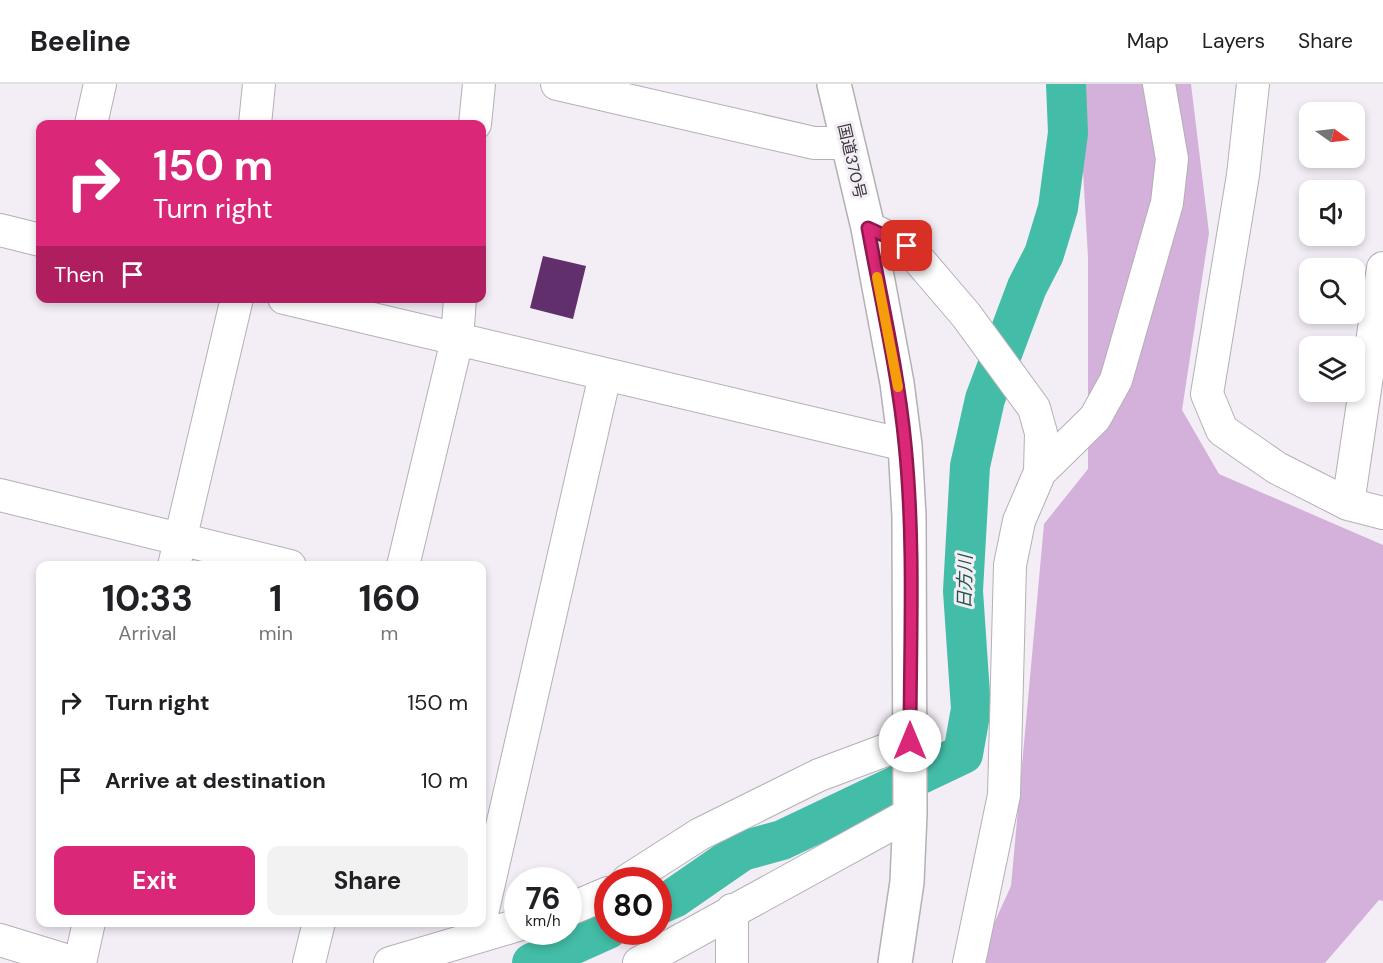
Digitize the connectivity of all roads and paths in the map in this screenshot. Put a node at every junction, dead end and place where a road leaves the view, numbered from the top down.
1 (100, 84) edge
2 (259, 84) edge
3 (479, 84) edge
4 (557, 84) edge
5 (834, 84) edge
6 (1159, 84) edge
7 (1253, 84) edge
8 (92, 120) edge
9 (255, 120) edge
10 (475, 120) edge
11 (847, 143) junction
12 (868, 228) junction
13 (0, 230) edge
14 (36, 239) edge
15 (1383, 267) edge
16 (236, 303) edge
17 (305, 303) edge
18 (460, 303) edge
19 (457, 340) junction
20 (605, 375) junction
21 (905, 445) junction
22 (1041, 472) junction
23 (0, 495) edge
24 (1348, 504) junction
25 (1383, 513) edge
26 (177, 552) edge
27 (250, 561) edge
28 (404, 561) edge
29 (910, 745) junction
30 (911, 808) junction
31 (649, 867) edge
32 (907, 882) junction
33 (486, 894) edge
34 (732, 910) junction
35 (486, 924) edge
36 (504, 925) edge
37 (88, 927) edge
38 (318, 927) edge
39 (472, 927) edge
40 (0, 940) edge
41 (77, 963) edge
42 (309, 963) edge
43 (390, 963) edge
44 (639, 963) edge
45 (732, 963) edge
46 (895, 963) edge
47 (912, 963) edge
48 (969, 963) edge

1 - 8 street
2 - 9 street
3 - 10 street
4 - 11 street
5 - 11 highway, 国道370号
6 - 22 street
7 - 24 street
11 - 12 highway, 国道370号
12 - 21 highway, 国道370号
12 - 22 street
13 - 14 street
15 - 24 street
16 - 26 street
17 - 19 street
18 - 19 street
19 - 20 street
19 - 28 street
20 - 21 street
20 - 33 street
21 - 29 highway, 国道370号
22 - 48 street
23 - 26 street
24 - 25 street
26 - 27 street
29 - 30 highway, 国道370号
29 - 31 street
30 - 32 highway, 国道370号
30 - 34 street
32 - 46 highway, 国道370号
32 - 47 highway, 国道370号
34 - 44 street
34 - 45 street
35 - 36 street
37 - 41 street
38 - 42 street
39 - 43 street
40 - 41 street

